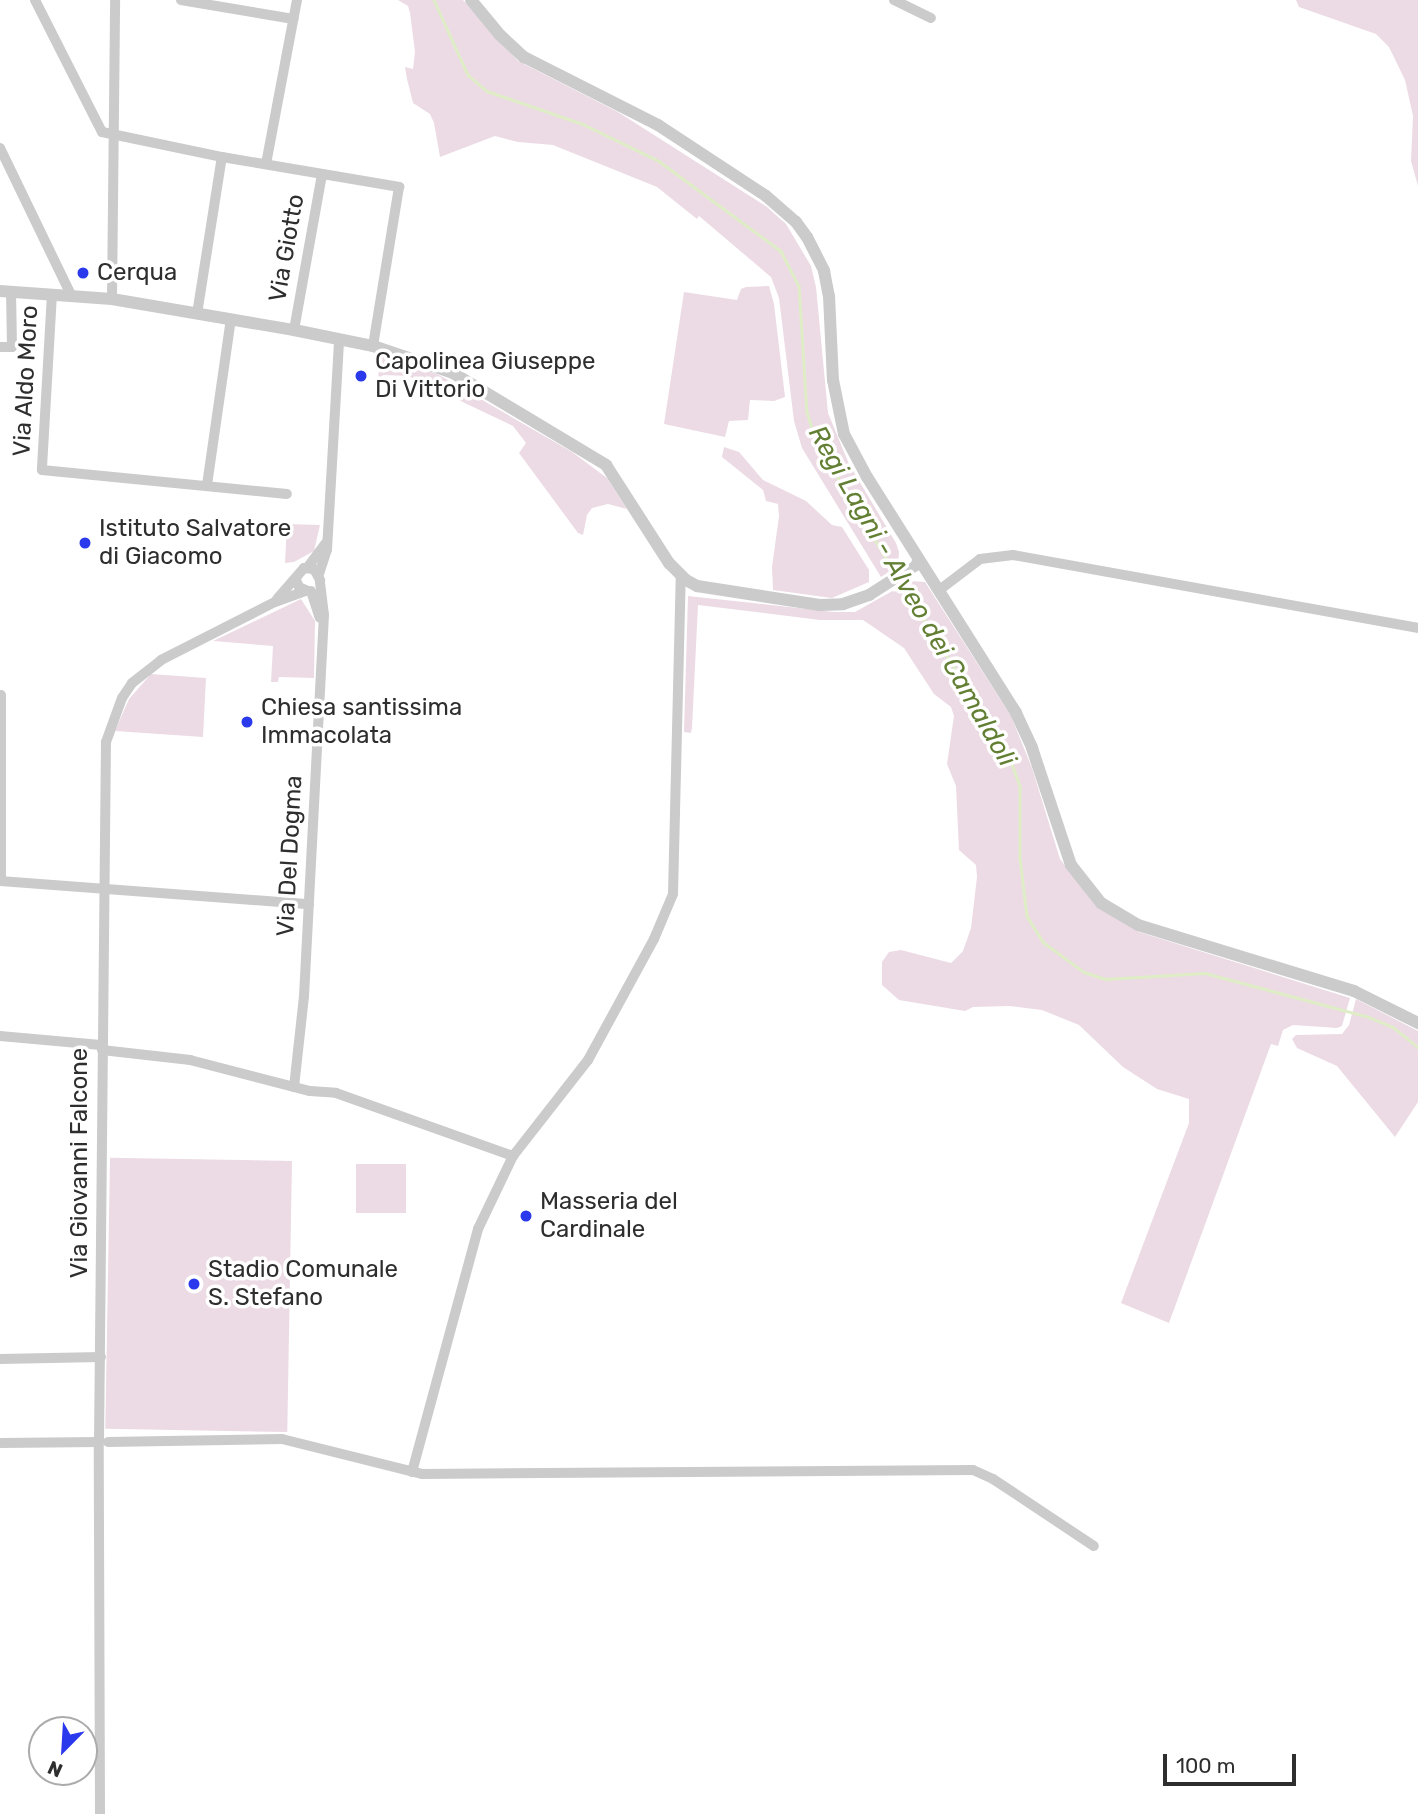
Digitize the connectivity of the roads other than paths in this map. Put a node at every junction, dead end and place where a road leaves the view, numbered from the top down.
1 (35, 0) edge
2 (181, 0) edge
3 (297, 0) edge
4 (471, 0) edge
5 (894, 0) edge
6 (113, 2) edge
7 (931, 18) dead end
8 (292, 19) junction
9 (114, 136) junction
10 (0, 148) edge
11 (222, 156) junction
12 (266, 164) junction
13 (322, 174) junction
14 (6, 291) edge
15 (52, 294) junction
16 (71, 295) junction
17 (112, 299) junction
18 (197, 314) junction
19 (231, 319) junction
20 (294, 330) junction
21 (339, 339) junction
22 (373, 346) junction
23 (0, 347) edge
24 (207, 485) junction
25 (287, 494) dead end
26 (327, 542) junction
27 (919, 563) junction
28 (307, 568) junction
29 (681, 576) junction
30 (319, 577) junction
31 (296, 580) junction
32 (940, 589) junction
33 (309, 591) junction
34 (275, 602) junction
35 (322, 625) junction
36 (1418, 628) edge
37 (1, 695) edge
38 (1, 881) edge
39 (104, 890) junction
40 (309, 904) junction
41 (1418, 1023) edge
42 (0, 1036) edge
43 (102, 1048) junction
44 (294, 1087) junction
45 (513, 1156) junction
46 (101, 1357) junction
47 (0, 1359) edge
48 (104, 1442) junction
49 (0, 1443) edge
50 (412, 1472) junction
51 (1094, 1546) dead end
52 (100, 1814) edge

1 - 9 street
2 - 8 street
3 - 8 street
4 - 27 street
5 - 7 street
6 - 9 street
8 - 12 street
9 - 11 street
9 - 17 street
10 - 16 street
11 - 12 street
11 - 18 street
12 - 13 street
13 - 20 street, Via Giotto
13 - 22 street
14 - 15 street
14 - 23 street
15 - 16 street
15 - 24 street, Via Aldo Moro
16 - 17 street
17 - 18 street
18 - 19 street
19 - 20 street
19 - 24 street
20 - 21 street
21 - 22 street
21 - 26 street
22 - 29 street
24 - 25 street
26 - 28 street
26 - 30 street
27 - 29 street
27 - 32 street
28 - 30 street
28 - 31 street
29 - 45 street
30 - 33 street
30 - 35 street, Via Del Dogma
31 - 33 street
31 - 34 street, Via Giovanni Falcone
32 - 36 street
32 - 41 street
33 - 34 street, Via Giovanni Falcone
33 - 35 street
34 - 39 street, Via Giovanni Falcone
35 - 40 street, Via Del Dogma
37 - 38 street
38 - 39 street
39 - 40 street
39 - 43 street, Via Giovanni Falcone
40 - 44 street, Via Del Dogma
42 - 43 street
43 - 44 street
43 - 46 street, Via Giovanni Falcone
44 - 45 street
45 - 50 street
46 - 47 street
46 - 48 street, Via Giovanni Falcone
48 - 49 street
48 - 50 street
48 - 52 street, Via Giovanni Falcone
50 - 51 street

